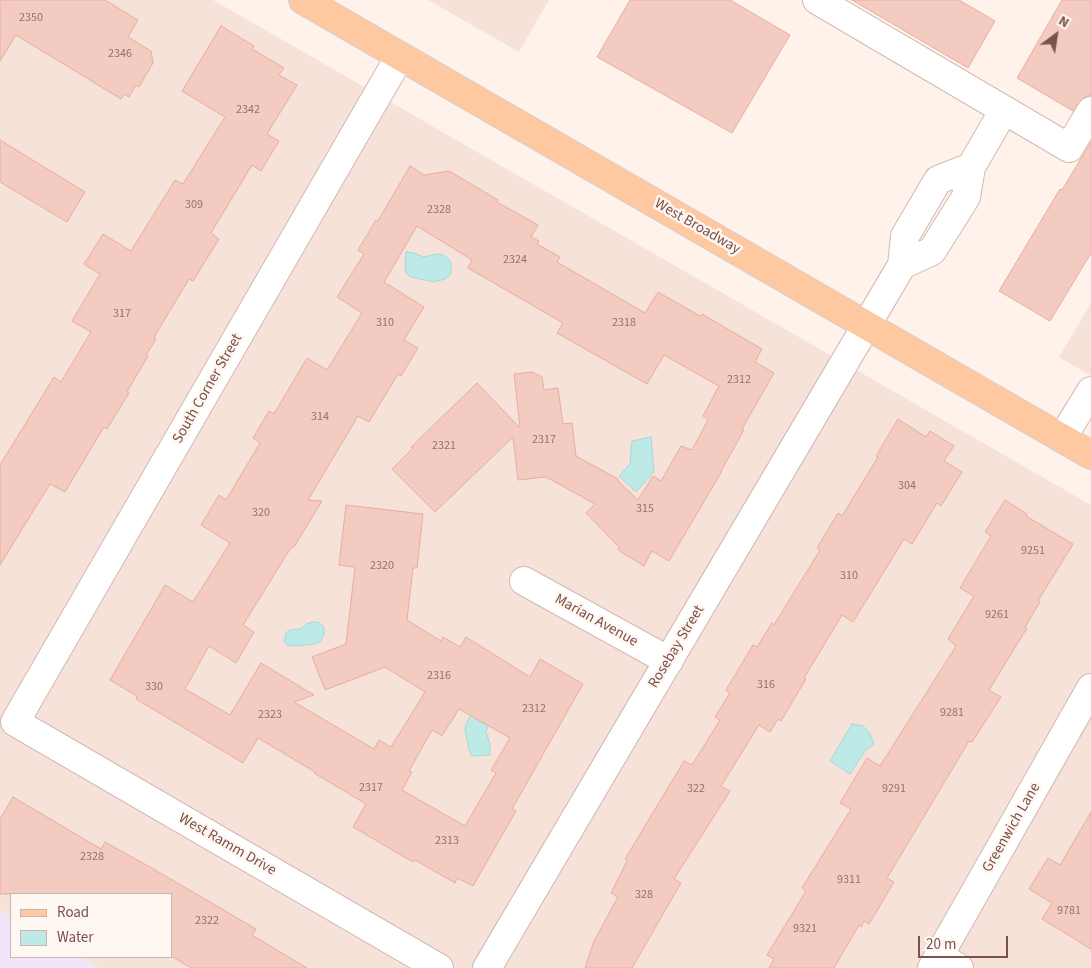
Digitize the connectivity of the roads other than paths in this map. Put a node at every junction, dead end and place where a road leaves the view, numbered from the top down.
1 (303, 0) edge
2 (817, 0) edge
3 (400, 56) junction
4 (1004, 110) junction
5 (1091, 111) edge
6 (867, 325) junction
7 (1091, 391) edge
8 (1062, 438) junction
9 (1091, 455) edge
10 (524, 580) dead end
11 (669, 661) junction
12 (1091, 688) edge
13 (15, 722) joint
14 (943, 964) edge
15 (439, 968) edge
16 (487, 968) edge

1 - 3 main road, West Broadway
2 - 4 street
3 - 6 main road, West Broadway
3 - 13 street, South Corner Street
4 - 5 street
4 - 6 street, Rosebay Street
6 - 8 main road, West Broadway
6 - 11 street, Rosebay Street
7 - 8 street
8 - 9 main road, West Broadway
10 - 11 street, Marian Avenue
11 - 16 street, Rosebay Street
12 - 14 street, Greenwich Lane
13 - 15 street, West Ramm Drive

